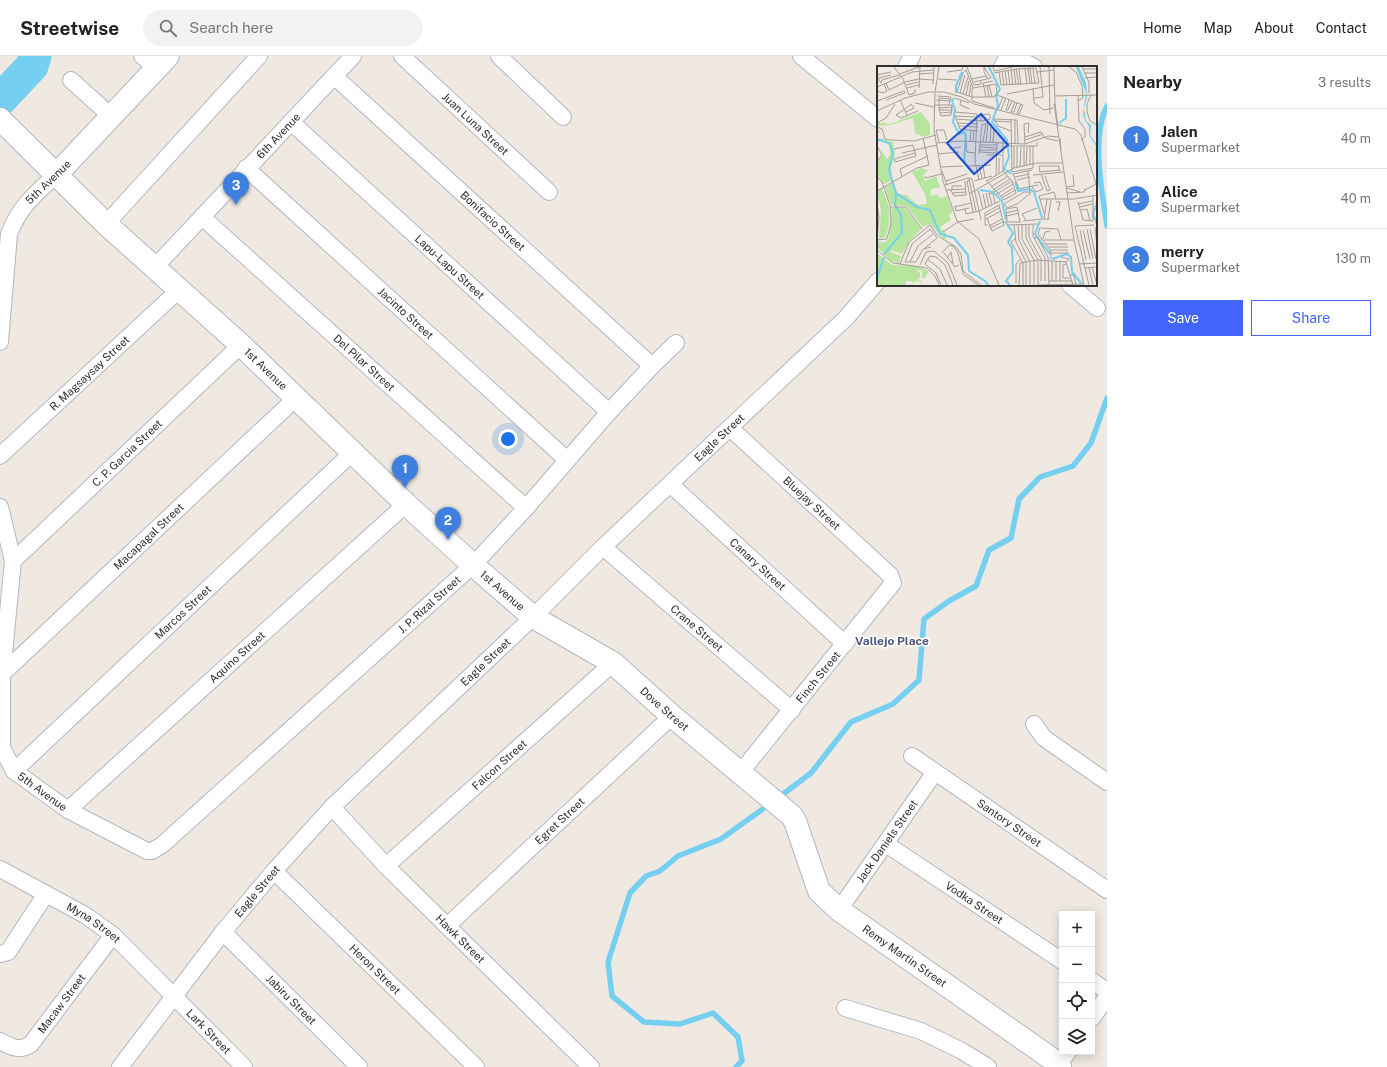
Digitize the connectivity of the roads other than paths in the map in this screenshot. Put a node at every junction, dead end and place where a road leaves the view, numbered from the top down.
1 (259, 56) edge
2 (353, 56) edge
3 (402, 56) edge
4 (499, 56) edge
5 (912, 56) edge
6 (1008, 56) edge
7 (1013, 56) edge
8 (810, 59) edge
9 (156, 60) edge
10 (907, 66) edge
11 (1003, 66) edge
12 (1032, 66) edge
13 (334, 76) junction
14 (71, 80) dead end
15 (112, 117) junction
16 (563, 117) dead end
17 (877, 118) edge
18 (1, 120) edge
19 (291, 122) junction
20 (246, 168) junction
21 (56, 175) junction
22 (549, 192) dead end
23 (202, 216) junction
24 (106, 224) junction
25 (155, 267) junction
26 (877, 282) edge
27 (1071, 286) edge
28 (180, 290) junction
29 (1097, 308) dead end
30 (0, 342) edge
31 (676, 343) dead end
32 (241, 345) junction
33 (652, 366) junction
34 (296, 398) junction
35 (609, 412) junction
36 (730, 428) junction
37 (353, 452) junction
38 (0, 456) edge
39 (566, 459) junction
40 (670, 484) junction
41 (406, 504) junction
42 (0, 506) edge
43 (526, 508) junction
44 (603, 547) junction
45 (13, 561) junction
46 (473, 565) junction
47 (893, 579) joint
48 (533, 617) junction
49 (845, 644) junction
50 (613, 663) junction
51 (2, 674) junction
52 (792, 710) junction
53 (672, 716) junction
54 (1034, 724) dead end
55 (912, 756) dead end
56 (14, 771) junction
57 (935, 772) junction
58 (740, 774) junction
59 (1107, 782) edge
60 (332, 807) junction
61 (68, 810) junction
62 (788, 814) joint
63 (886, 844) junction
64 (162, 845) joint
65 (386, 866) junction
66 (0, 869) edge
67 (274, 871) junction
68 (1107, 890) edge
69 (46, 894) junction
70 (839, 910) junction
71 (446, 926) junction
72 (223, 932) junction
73 (113, 935) junction
74 (0, 954) edge
75 (1059, 959) edge
76 (1095, 983) edge
77 (1107, 991) edge
78 (173, 996) junction
79 (1107, 997) edge
80 (845, 1008) dead end
81 (1095, 1014) edge
82 (0, 1041) edge
83 (1062, 1061) edge
84 (123, 1066) edge
85 (244, 1067) edge
86 (360, 1067) edge
87 (476, 1067) edge
88 (591, 1067) edge
89 (988, 1067) edge

1 - 24 street
2 - 13 street, 6th Avenue
3 - 22 street, Juan Luna Street
4 - 16 street
5 - 10 street
6 - 11 street
7 - 12 street
8 - 17 street
9 - 15 street, 5th Avenue
13 - 19 street, 6th Avenue
13 - 33 street, Bonifacio Street
14 - 15 street
15 - 21 street, 5th Avenue
18 - 21 street, 1st Avenue
19 - 20 street, 6th Avenue
19 - 35 street, Lapu-Lapu Street
20 - 23 street, 6th Avenue
20 - 39 street, Jacinto Street
21 - 24 street, 1st Avenue
21 - 30 street, 5th Avenue
23 - 25 street, 6th Avenue
23 - 43 street, Del Pilar Street
24 - 25 street, 1st Avenue
25 - 28 street, 1st Avenue
26 - 36 street, Eagle Street
27 - 29 street
28 - 32 street, 1st Avenue
28 - 38 street, R. Magsaysay Street
31 - 33 street, J. P. Rizal Street
32 - 34 street, 1st Avenue
32 - 45 street, C. P. Garcia Street
33 - 35 street, J. P. Rizal Street
34 - 37 street, 1st Avenue
34 - 51 street, Macapagal Street
35 - 39 street, J. P. Rizal Street
36 - 40 street, Eagle Street
36 - 47 street, Bluejay Street
37 - 41 street, 1st Avenue
37 - 56 street, Marcos Street
39 - 43 street, J. P. Rizal Street
40 - 44 street, Eagle Street
40 - 49 street, Canary Street
41 - 46 street, 1st Avenue
41 - 61 street, Aquino Street
42 - 45 street, 5th Avenue
43 - 46 street, J. P. Rizal Street
44 - 48 street, Eagle Street
44 - 52 street, Crane Street
45 - 51 street, 5th Avenue
46 - 48 street, 1st Avenue
46 - 64 street, J. P. Rizal Street
47 - 49 street, Finch Street
48 - 50 street, Dove Street
48 - 60 street, Eagle Street
49 - 52 street, Finch Street
50 - 53 street, Dove Street
50 - 65 street, Falcon Street
51 - 56 street, 5th Avenue
52 - 58 street, Finch Street
53 - 58 street, Dove Street
53 - 71 street, Egret Street
54 - 59 street
55 - 57 street, Santory Street
56 - 61 street, 5th Avenue
57 - 63 street, Jack Daniels Street
57 - 68 street, Santory Street
58 - 62 street, Dove Street
60 - 65 street, Hawk Street
60 - 67 street, Eagle Street
61 - 64 street, 5th Avenue
62 - 70 street, Remy Martin Street
63 - 70 street, Jack Daniels Street
63 - 75 street, Vodka Street
65 - 71 street, Hawk Street
66 - 69 street, Myna Street
67 - 72 street, Eagle Street
67 - 87 street, Heron Street
69 - 73 street, Myna Street
69 - 74 street
70 - 83 street, Remy Martin Street
71 - 88 street, Hawk Street
72 - 78 street, Eagle Street
72 - 86 street, Jabiru Street
73 - 78 street, Myna Street
73 - 82 street, Macaw Street
76 - 77 street
78 - 84 street, Eagle Street
78 - 85 street, Lark Street
79 - 81 street
80 - 89 street

